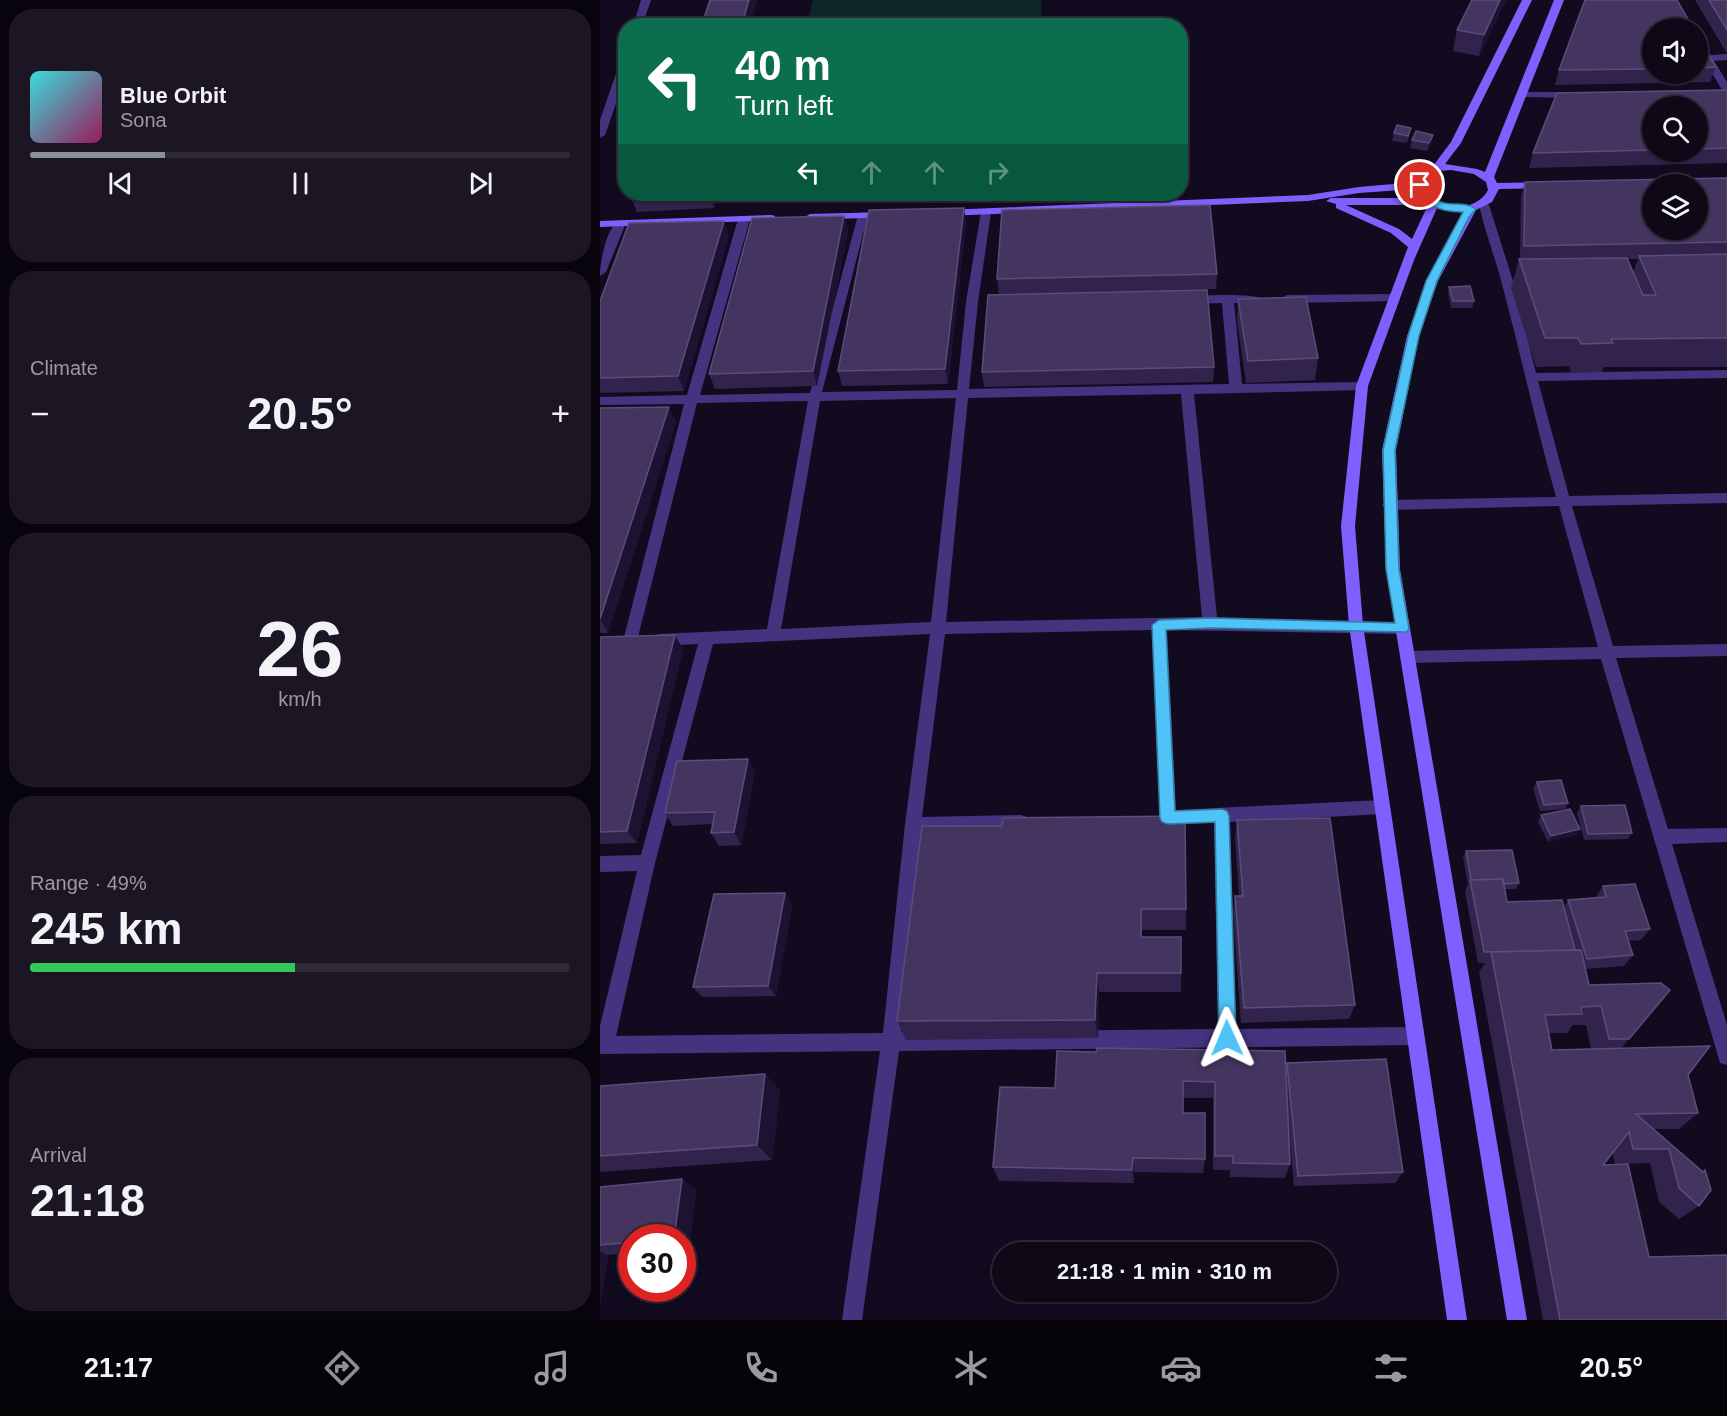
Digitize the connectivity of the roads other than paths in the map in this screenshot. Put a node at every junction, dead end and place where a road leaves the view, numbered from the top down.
1 (646, 0) edge
2 (1527, 0) edge
3 (1559, 0) edge
4 (640, 18) edge
5 (1727, 57) edge
6 (1708, 58) joint
7 (618, 83) edge
8 (1727, 90) edge
9 (1520, 95) junction
10 (1589, 95) edge
11 (1716, 95) edge
12 (1727, 95) edge
13 (600, 135) edge
14 (1437, 168) junction
15 (1491, 182) junction
16 (1420, 185) junction
17 (1552, 185) edge
18 (1308, 198) junction
19 (1326, 200) junction
20 (1432, 202) junction
21 (1477, 207) junction
22 (986, 212) junction
23 (930, 213) edge
24 (897, 214) edge
25 (863, 215) junction
26 (804, 217) edge
27 (780, 218) edge
28 (744, 219) junction
29 (620, 223) junction
30 (600, 224) edge
31 (1414, 246) junction
32 (600, 272) edge
33 (1394, 298) junction
34 (1170, 300) edge
35 (1228, 300) junction
36 (1727, 374) edge
37 (1530, 377) junction
38 (1362, 386) junction
39 (1236, 389) junction
40 (1187, 391) junction
41 (964, 394) junction
42 (815, 396) junction
43 (692, 399) junction
44 (600, 401) edge
45 (1727, 498) edge
46 (1562, 500) junction
47 (1389, 505) junction
48 (1210, 623) junction
49 (1159, 625) junction
50 (1356, 625) junction
51 (938, 628) junction
52 (1402, 628) junction
53 (773, 635) junction
54 (707, 638) junction
55 (610, 641) edge
56 (630, 641) junction
57 (1727, 650) edge
58 (1608, 653) junction
59 (1407, 657) junction
60 (1382, 807) junction
61 (1222, 816) junction
62 (1144, 818) edge
63 (1168, 818) junction
64 (1040, 821) edge
65 (913, 824) junction
66 (1727, 836) edge
67 (1663, 837) junction
68 (647, 863) junction
69 (600, 864) edge
70 (1414, 1036) junction
71 (1227, 1038) junction
72 (891, 1041) junction
73 (603, 1044) edge
74 (1727, 1056) edge
75 (852, 1320) edge
76 (1457, 1320) edge
77 (1517, 1320) edge

1 - 4 street
2 - 14 main road
3 - 9 main road
5 - 6 street
6 - 8 street
7 - 13 street
9 - 10 street
9 - 15 main road
11 - 12 street
14 - 15 main road
14 - 16 main road
15 - 17 main road
15 - 21 main road
16 - 18 main road
16 - 20 main road
18 - 19 main road
18 - 22 main road
19 - 20 main road
19 - 31 main road
20 - 21 main road
20 - 31 main road
21 - 37 street
21 - 47 main road
22 - 23 main road
22 - 41 street
24 - 25 main road
25 - 26 main road
25 - 42 street
27 - 28 main road
28 - 29 main road
28 - 43 street
29 - 30 main road
29 - 32 street
31 - 33 main road
33 - 35 street
33 - 38 main road
34 - 35 street
35 - 39 street
36 - 37 street
37 - 46 street
38 - 39 street
38 - 50 main road
39 - 40 street
40 - 41 street
40 - 48 street
41 - 42 street
41 - 51 street
42 - 43 street
42 - 53 street
43 - 44 street
43 - 56 street
45 - 46 street
46 - 47 street
46 - 58 street
47 - 52 main road
48 - 49 street
48 - 50 street
49 - 51 street
49 - 63 street
50 - 52 street
50 - 60 main road
51 - 53 street
51 - 65 street
52 - 59 main road
53 - 54 street
54 - 56 street
54 - 68 street
55 - 56 street
57 - 58 street
58 - 59 street
58 - 67 street
59 - 77 main road
60 - 61 street
60 - 70 main road
61 - 63 street
61 - 71 street
62 - 63 street
64 - 65 street
65 - 72 street
66 - 67 street
67 - 74 street
68 - 69 street
68 - 73 street
70 - 71 street
70 - 76 main road
71 - 72 street
72 - 73 street
72 - 75 street

